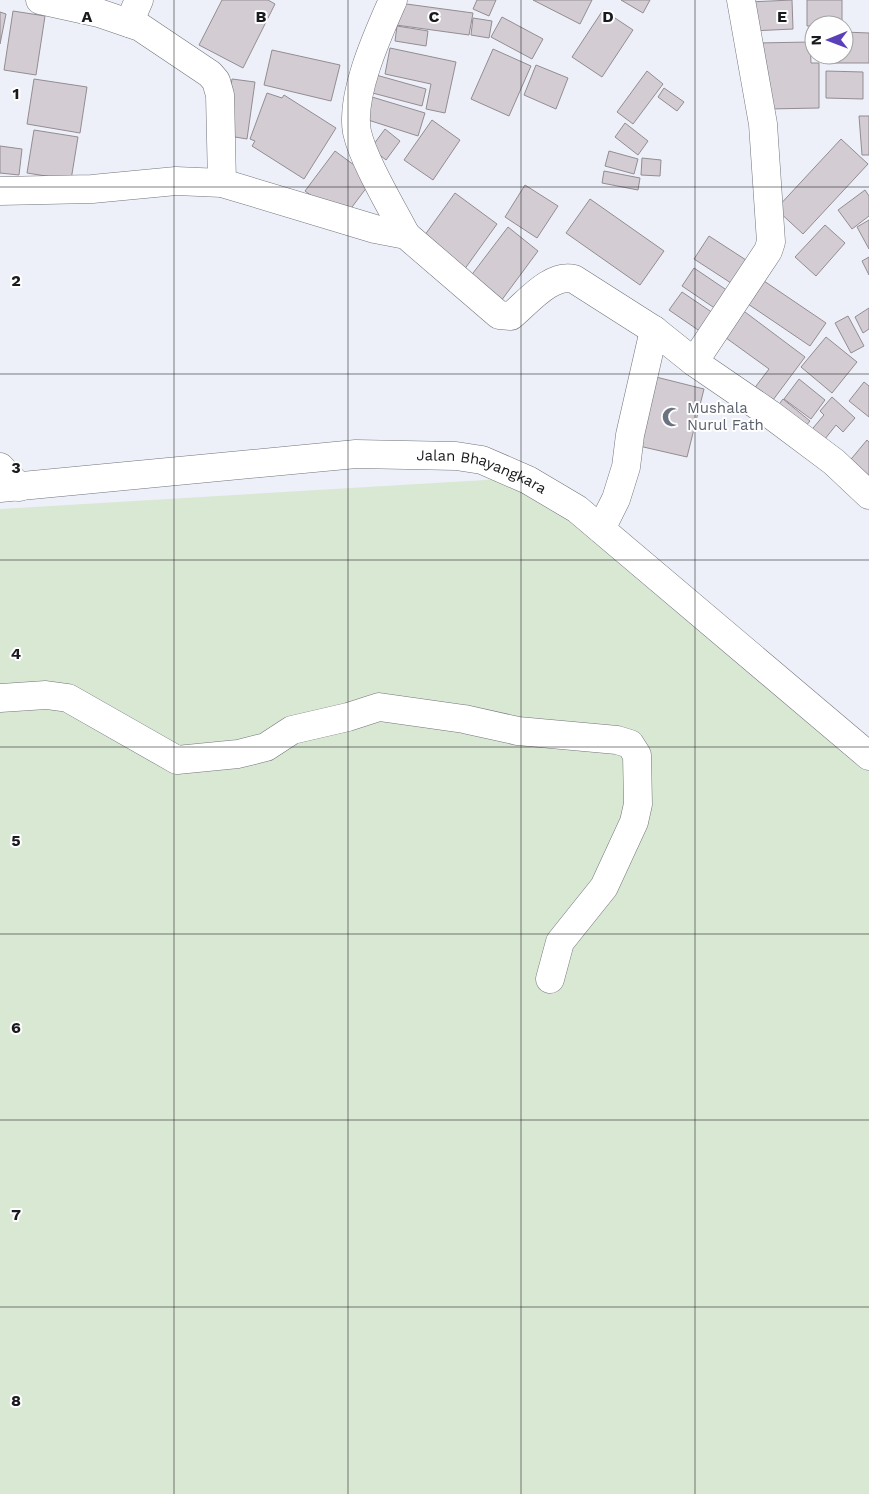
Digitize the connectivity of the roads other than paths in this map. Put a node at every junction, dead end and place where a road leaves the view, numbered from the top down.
1 (40, 0) edge
2 (393, 0) edge
3 (741, 0) edge
4 (134, 11) edge
5 (222, 183) junction
6 (0, 191) edge
7 (406, 235) junction
8 (654, 330) junction
9 (694, 362) junction
10 (0, 467) edge
11 (9, 488) edge
12 (869, 495) edge
13 (602, 529) junction
14 (0, 698) edge
15 (869, 756) edge
16 (550, 979) dead end

1 - 4 street
2 - 7 street
3 - 9 street
4 - 5 street
5 - 6 street
5 - 7 street
7 - 8 street
8 - 9 street
8 - 13 street
9 - 12 street
10 - 11 street
11 - 13 street, Jalan Bhayangkara
13 - 15 street, Jalan Bhayangkara
14 - 16 street

